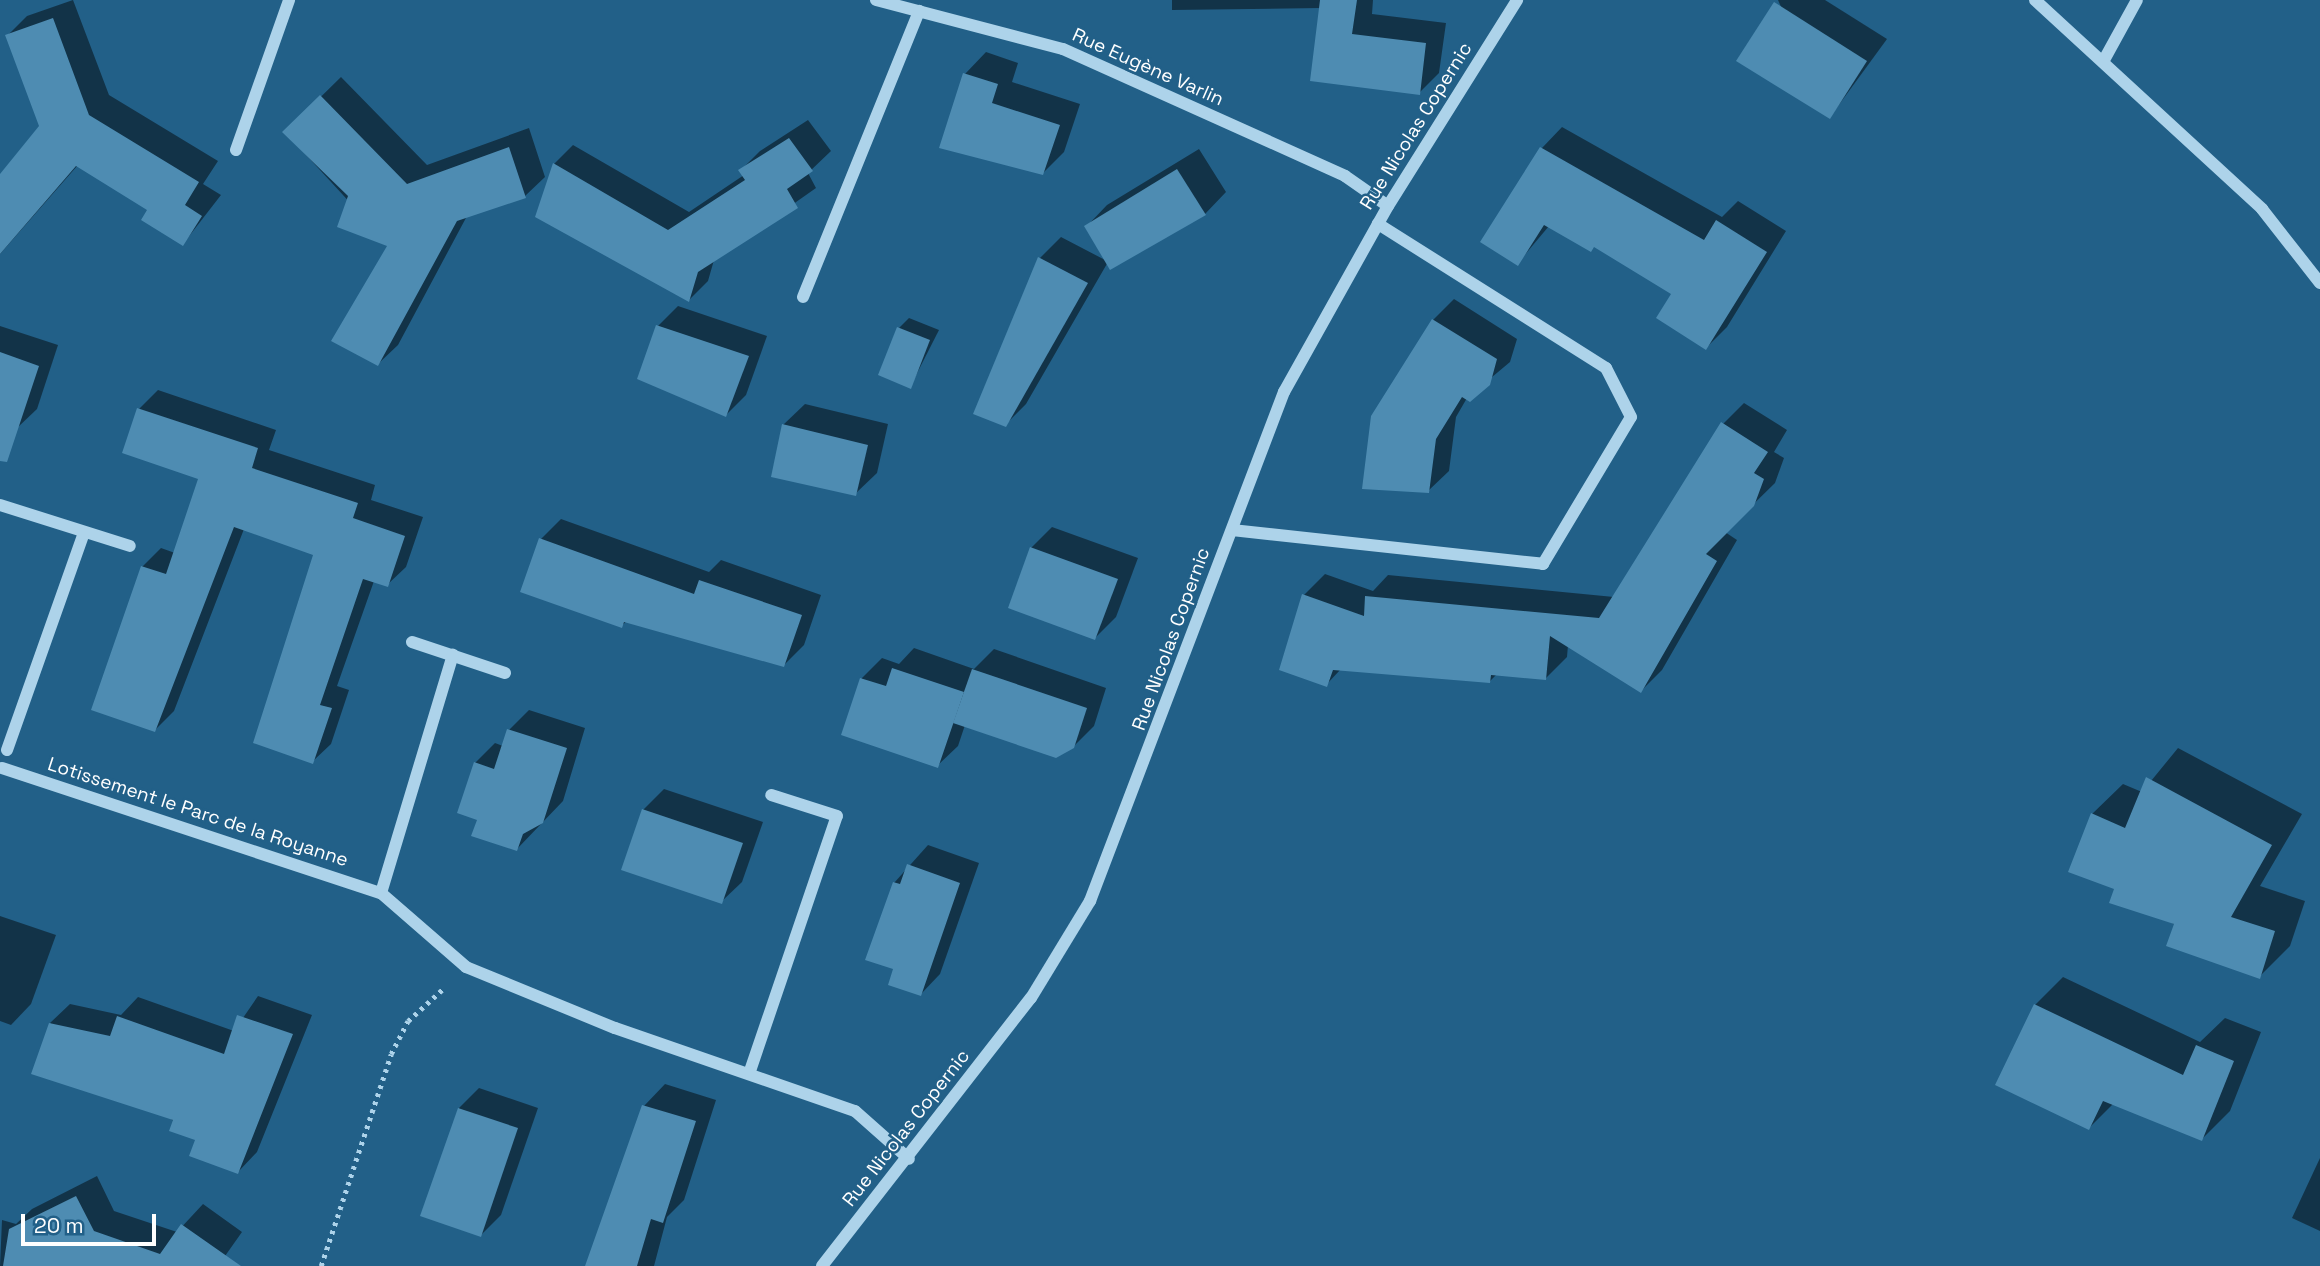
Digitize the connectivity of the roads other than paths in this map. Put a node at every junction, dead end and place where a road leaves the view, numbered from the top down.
1 (289, 0) edge
2 (876, 0) edge
3 (1517, 0) edge
4 (2035, 0) edge
5 (2137, 0) edge
6 (919, 11) junction
7 (2104, 60) junction
8 (236, 150) dead end
9 (1388, 206) junction
10 (1378, 224) junction
11 (2320, 283) edge
12 (803, 297) dead end
13 (0, 506) edge
14 (1232, 530) junction
15 (84, 533) junction
16 (130, 546) dead end
17 (412, 642) dead end
18 (453, 655) junction
19 (505, 673) dead end
20 (4, 749) edge
21 (1, 770) edge
22 (771, 794) dead end
23 (381, 893) junction
24 (750, 1071) junction
25 (909, 1159) junction
26 (822, 1266) edge

1 - 8 street
2 - 6 street, Rue Eugène Varlin
3 - 9 street, Rue Nicolas Copernic
4 - 7 street
5 - 7 street
6 - 9 street, Rue Eugène Varlin
6 - 12 street
7 - 11 street
9 - 10 street, Rue Nicolas Copernic
10 - 14 street, Rue Nicolas Copernic
10 - 14 street
13 - 15 street
14 - 25 street, Rue Nicolas Copernic
15 - 16 street
15 - 20 street, Lotissement le Parc de la Royanne
17 - 18 street
18 - 19 street
18 - 23 street
20 - 21 street, Lotissement le Parc de la Royanne
21 - 23 street, Lotissement le Parc de la Royanne
22 - 24 street
23 - 24 street, Lotissement le Parc de la Royanne
24 - 25 street, Lotissement le Parc de la Royanne
25 - 26 street, Rue Nicolas Copernic

